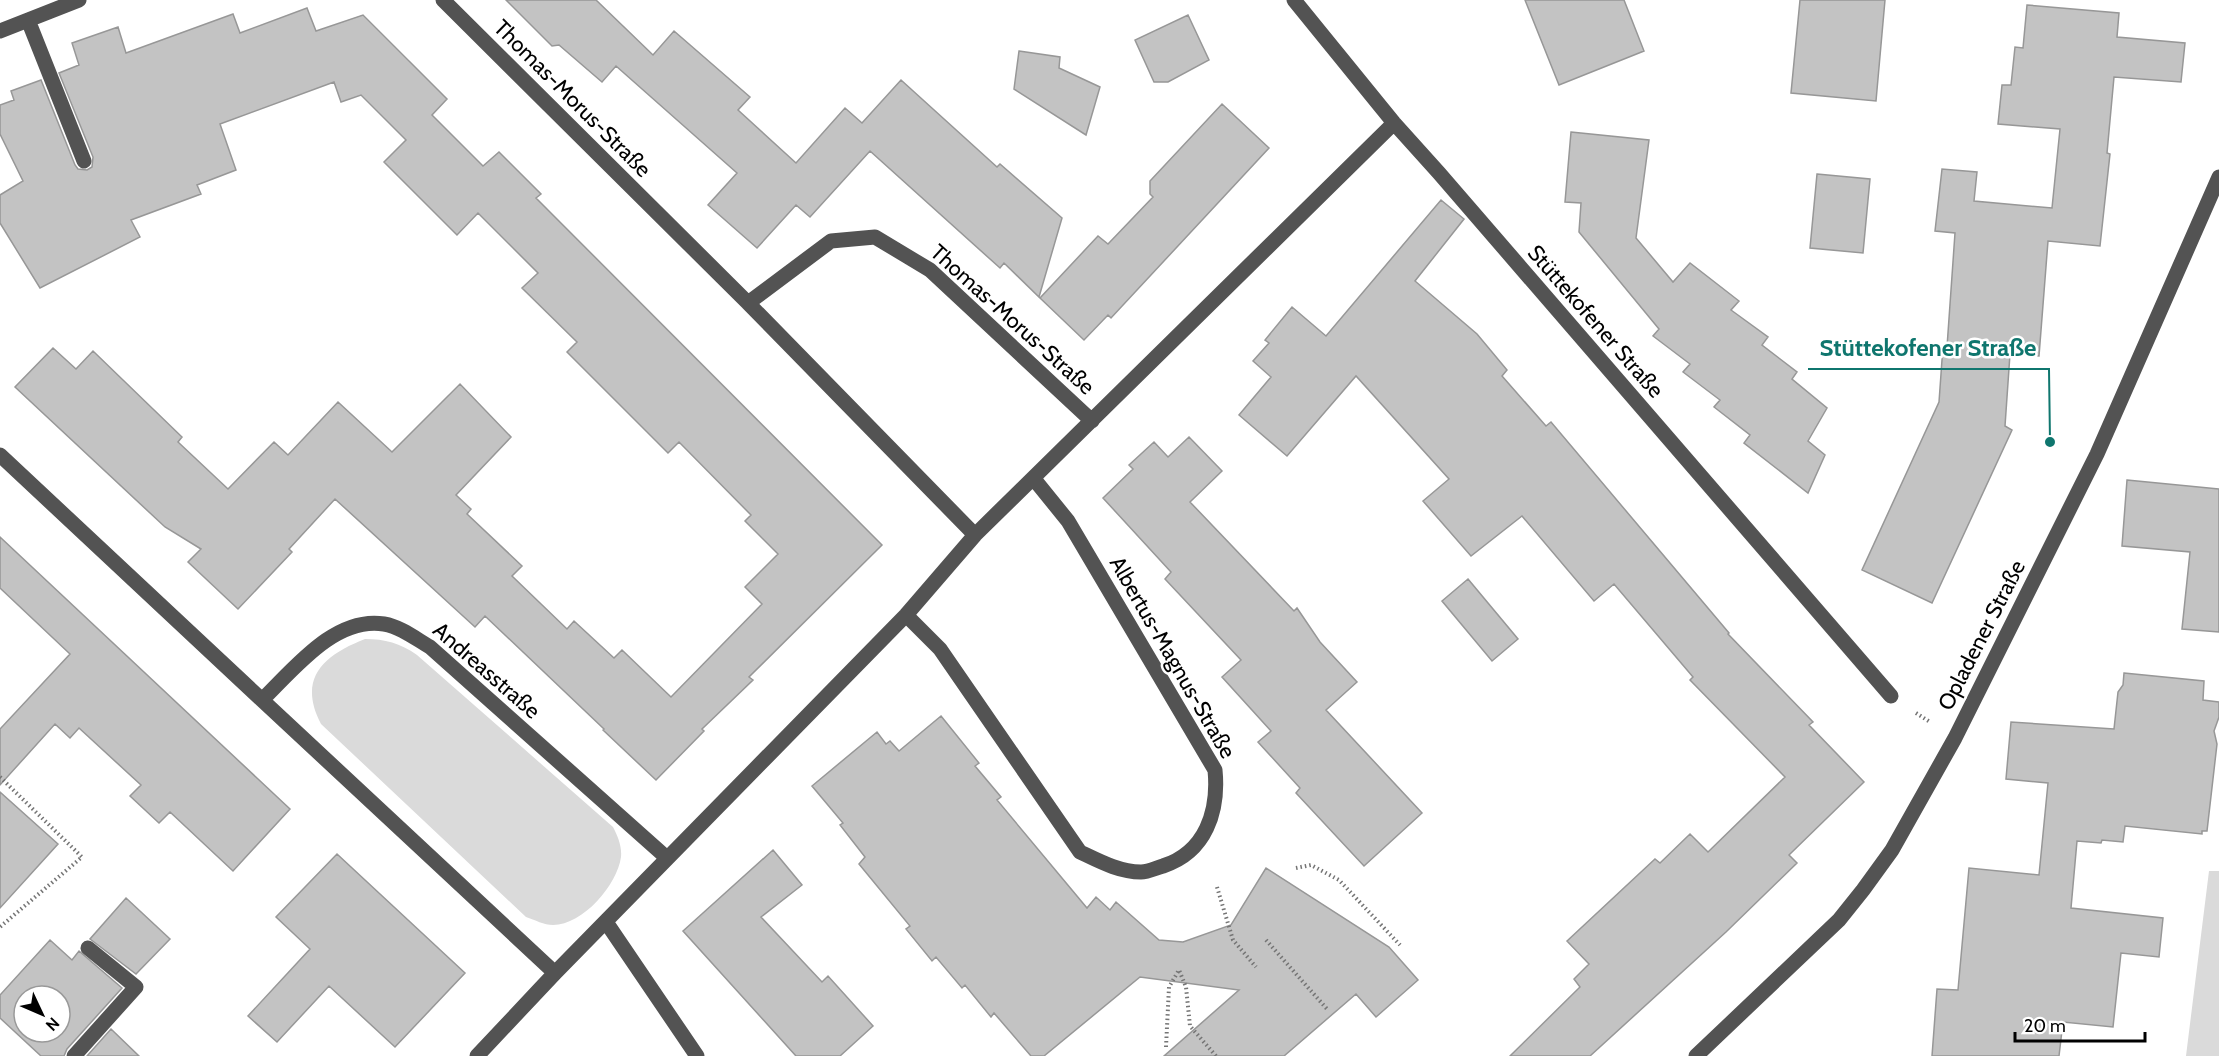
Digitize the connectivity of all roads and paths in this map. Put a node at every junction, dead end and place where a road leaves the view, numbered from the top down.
1 (79, 0) edge
2 (443, 0) edge
3 (1294, 0) edge
4 (28, 20) junction
5 (0, 31) edge
6 (1394, 123) junction
7 (84, 161) dead end
8 (2219, 177) edge
9 (748, 303) junction
10 (1092, 421) junction
11 (0, 455) edge
12 (1034, 479) junction
13 (975, 536) junction
14 (906, 615) junction
15 (1891, 696) joint
16 (262, 700) junction
17 (1955, 738) junction
18 (0, 777) edge
19 (667, 858) junction
20 (1296, 868) dead end
21 (1216, 887) dead end
22 (606, 922) junction
23 (0, 927) edge
24 (1266, 940) dead end
25 (1400, 945) dead end
26 (88, 948) dead end
27 (1256, 967) dead end
28 (555, 973) junction
29 (1327, 1008) dead end
30 (1166, 1047) dead end
31 (480, 1055) edge
32 (74, 1056) edge
33 (697, 1056) edge
34 (1216, 1056) edge
35 (1696, 1056) edge

1 - 4 street
2 - 9 street, Thomas-Morus-Straße
3 - 6 street, Stüttekofener Straße
4 - 5 street
4 - 7 street
6 - 10 street
6 - 15 street, Stüttekofener Straße
8 - 17 street, Opladener Straße
9 - 10 street, Thomas-Morus-Straße
9 - 13 street, Thomas-Morus-Straße
10 - 12 street
11 - 16 street
12 - 13 street
12 - 14 street, Albertus-Magnus-Straße
13 - 14 street
14 - 19 street
15 - 17 path
16 - 19 street, Andreasstraße
16 - 28 street
17 - 35 street, Opladener Straße
18 - 23 path
19 - 22 street
20 - 25 path
21 - 27 path
22 - 28 street
22 - 33 street
24 - 29 path
26 - 32 street
28 - 31 street
30 - 34 path

